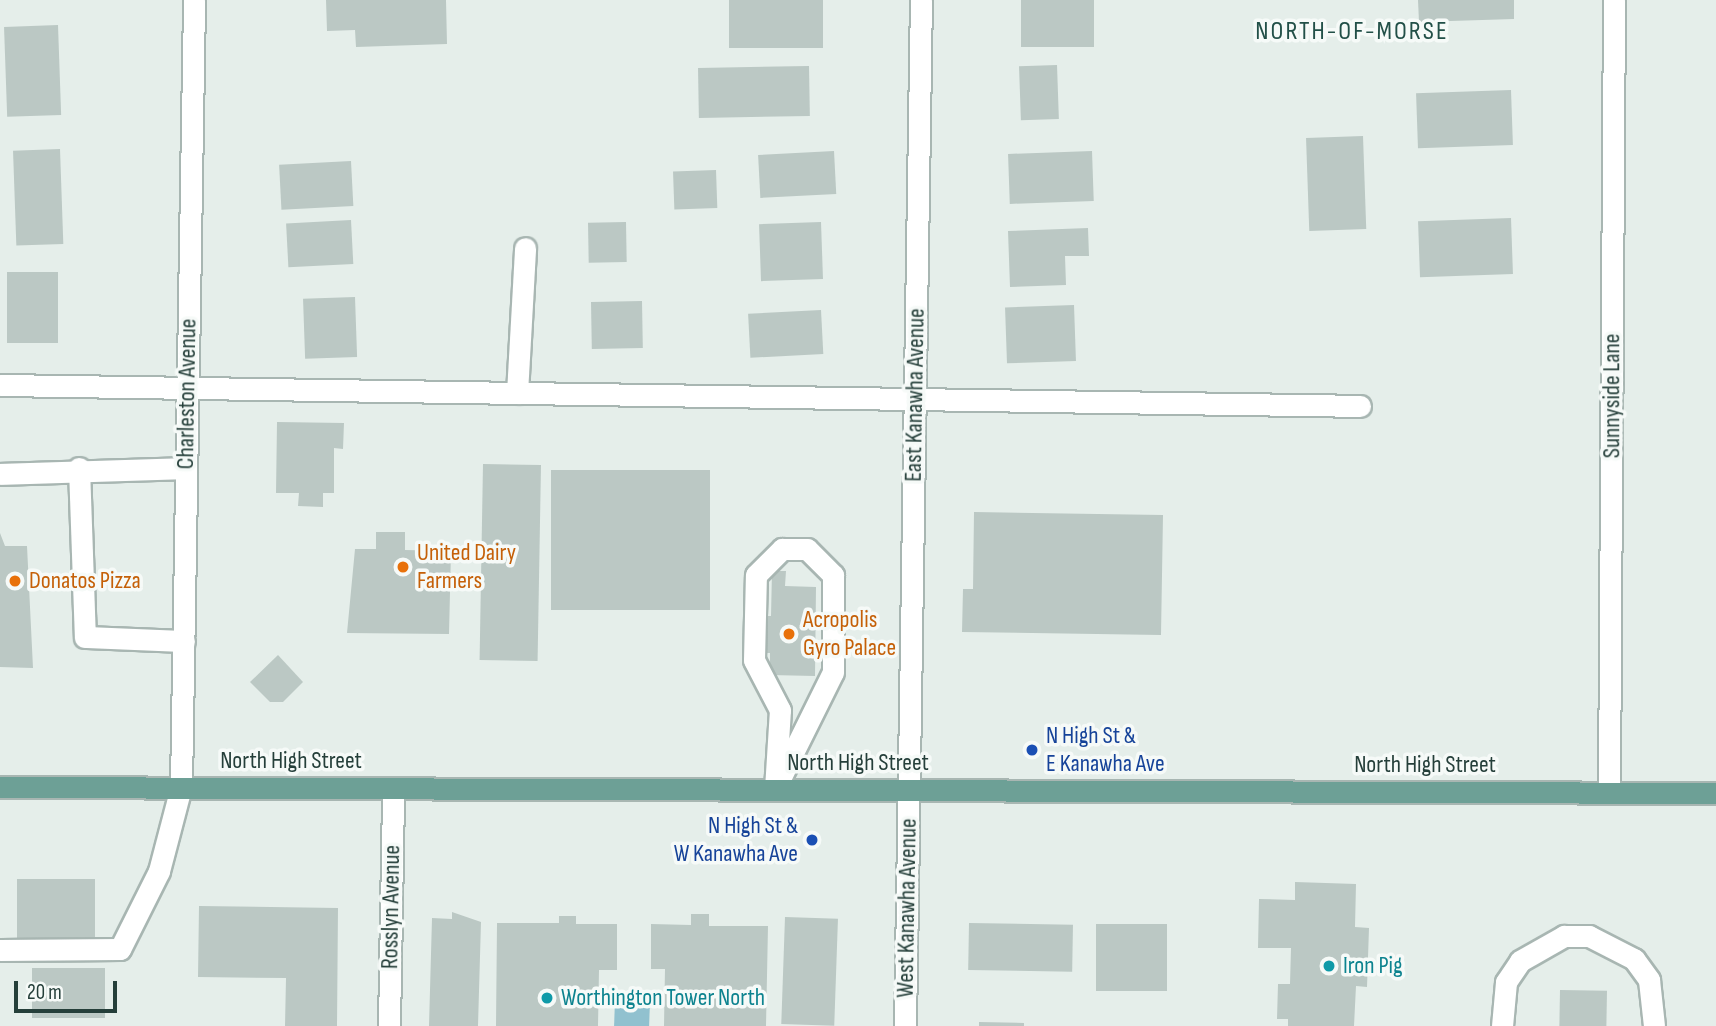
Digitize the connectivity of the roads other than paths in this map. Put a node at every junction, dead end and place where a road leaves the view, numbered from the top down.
1 (194, 0) edge
2 (921, 0) edge
3 (1614, 0) edge
4 (524, 248) dead end
5 (0, 386) edge
6 (188, 388) junction
7 (517, 393) junction
8 (915, 399) junction
9 (1360, 406) dead end
10 (79, 468) junction
11 (186, 468) junction
12 (0, 474) edge
13 (184, 640) junction
14 (0, 787) edge
15 (181, 787) junction
16 (393, 788) junction
17 (775, 789) junction
18 (908, 790) junction
19 (1609, 792) junction
20 (1716, 793) edge
21 (0, 950) edge
22 (389, 1026) edge
23 (905, 1026) edge
24 (1502, 1026) edge
25 (1654, 1026) edge

1 - 6 street, Charleston Avenue
2 - 8 street, East Kanawha Avenue
3 - 19 street, Sunnyside Lane
4 - 7 street
5 - 6 street
6 - 7 street
6 - 11 street, Charleston Avenue
7 - 8 street
8 - 9 street
8 - 18 street, East Kanawha Avenue
10 - 11 street
10 - 12 street
10 - 13 street
11 - 13 street, Charleston Avenue
13 - 15 street, Charleston Avenue
14 - 15 main road, North High Street
15 - 16 main road, North High Street
15 - 21 street, Charleston Avenue
16 - 17 main road, North High Street
16 - 22 street, Rosslyn Avenue
17 - 17 street
17 - 18 main road, North High Street
18 - 19 main road, North High Street
18 - 23 street, West Kanawha Avenue
19 - 20 main road, North High Street
24 - 25 street

